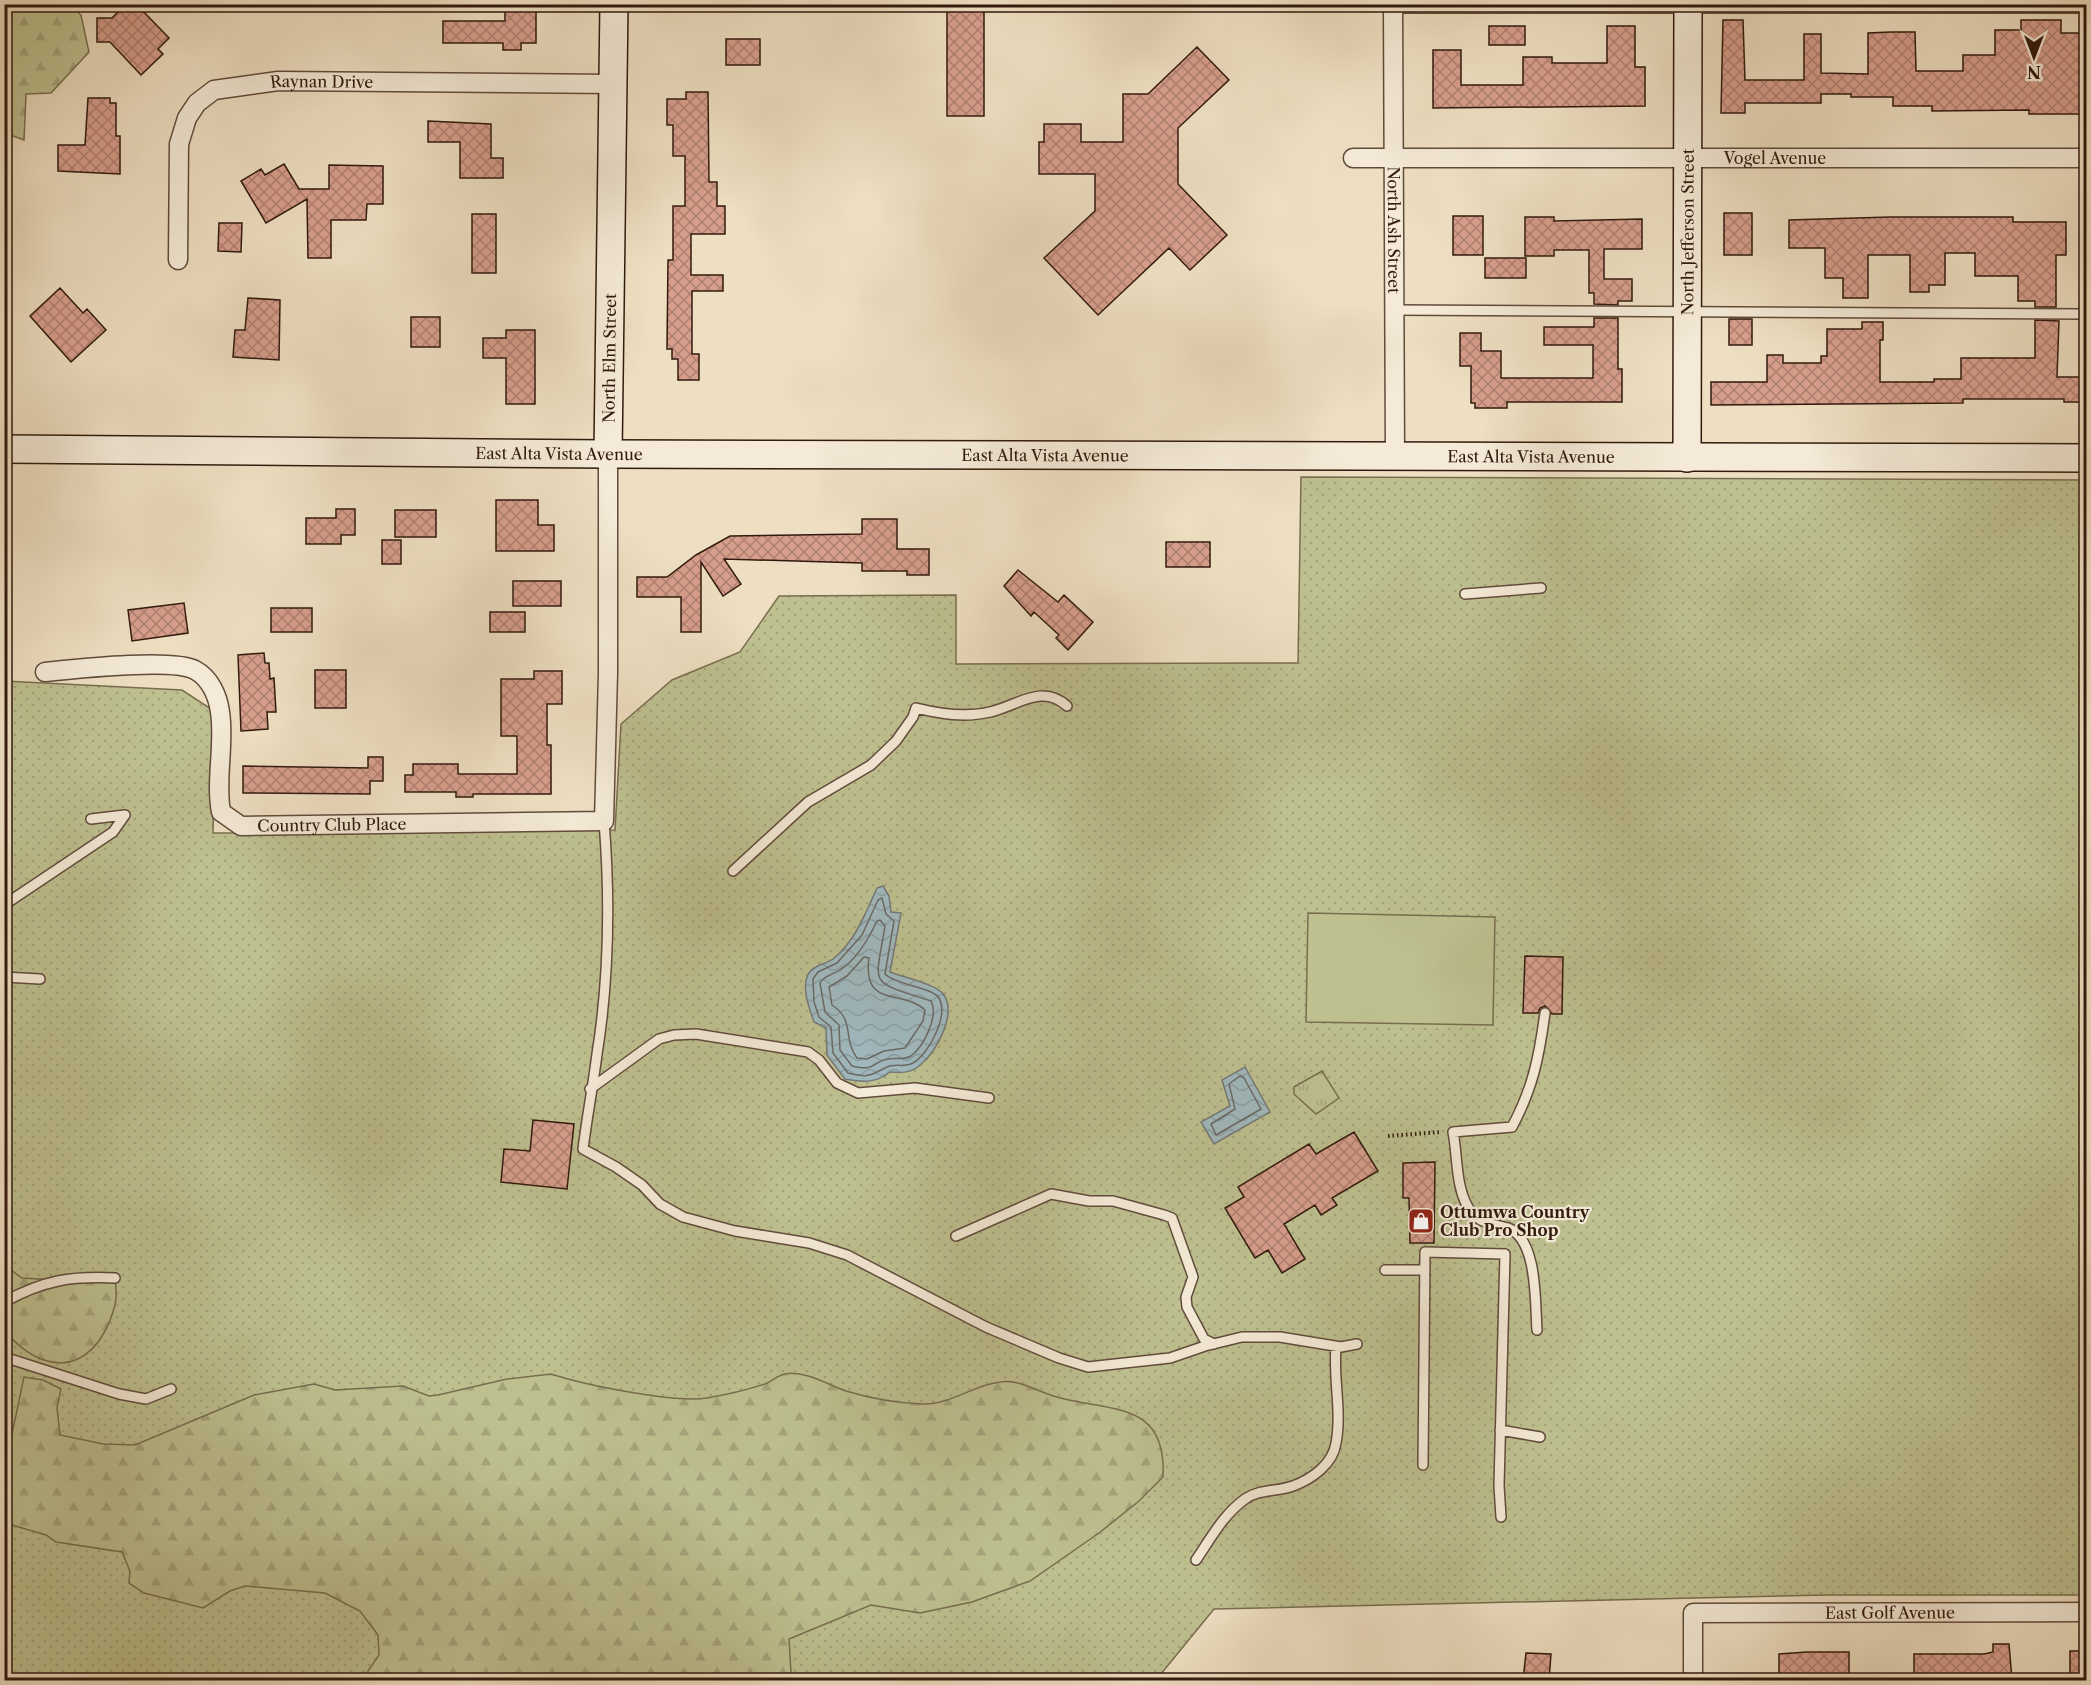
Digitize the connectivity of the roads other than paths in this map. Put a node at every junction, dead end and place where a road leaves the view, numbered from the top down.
1 (614, 4) edge
2 (1393, 6) edge
3 (1688, 6) edge
4 (2086, 8) edge
5 (614, 84) junction
6 (1353, 158) dead end
7 (1394, 158) junction
8 (1688, 158) junction
9 (2086, 158) edge
10 (178, 260) dead end
11 (1395, 310) junction
12 (1688, 311) junction
13 (2086, 314) edge
14 (4, 449) edge
15 (608, 454) junction
16 (1395, 456) junction
17 (1687, 458) junction
18 (2086, 458) edge
19 (1541, 588) dead end
20 (1465, 594) dead end
21 (45, 672) dead end
22 (1068, 706) dead end
23 (91, 819) dead end
24 (604, 821) junction
25 (733, 871) dead end
26 (4, 905) edge
27 (4, 977) edge
28 (40, 979) dead end
29 (1545, 1013) dead end
30 (590, 1089) junction
31 (989, 1098) dead end
32 (956, 1236) dead end
33 (1385, 1270) dead end
34 (1424, 1270) junction
35 (115, 1278) dead end
36 (4, 1302) edge
37 (1537, 1330) dead end
38 (1214, 1344) junction
39 (1357, 1344) dead end
40 (1336, 1347) junction
41 (4, 1357) edge
42 (171, 1389) dead end
43 (1500, 1430) junction
44 (1540, 1437) dead end
45 (1423, 1465) dead end
46 (1501, 1517) dead end
47 (1196, 1560) dead end
48 (2086, 1612) edge
49 (1693, 1680) edge

1 - 5 main road, North Elm Street
2 - 3 lane
2 - 7 street, North Ash Street
3 - 4 lane
3 - 8 main road, North Jefferson Street
5 - 10 street, Raynan Drive
5 - 15 main road, North Elm Street
6 - 7 street, Vogel Avenue
7 - 8 street, Vogel Avenue
7 - 11 street, North Ash Street
8 - 9 street, Vogel Avenue
8 - 12 main road, North Jefferson Street
11 - 12 lane
11 - 16 street, North Ash Street
12 - 13 lane
12 - 17 main road, North Jefferson Street
14 - 15 main road, East Alta Vista Avenue
15 - 16 main road, East Alta Vista Avenue
15 - 24 street, North Elm Street
16 - 17 main road, East Alta Vista Avenue
17 - 18 main road, East Alta Vista Avenue
19 - 20 lane
21 - 24 street, Country Club Place
22 - 25 lane
23 - 26 lane
24 - 30 lane
27 - 28 lane
29 - 37 lane
30 - 31 lane
30 - 38 lane
32 - 38 lane
33 - 34 lane
34 - 43 lane
34 - 45 lane
35 - 36 lane
38 - 40 lane
39 - 40 lane
40 - 47 lane
41 - 42 lane
43 - 44 lane
43 - 46 lane
48 - 49 street, East Golf Avenue

